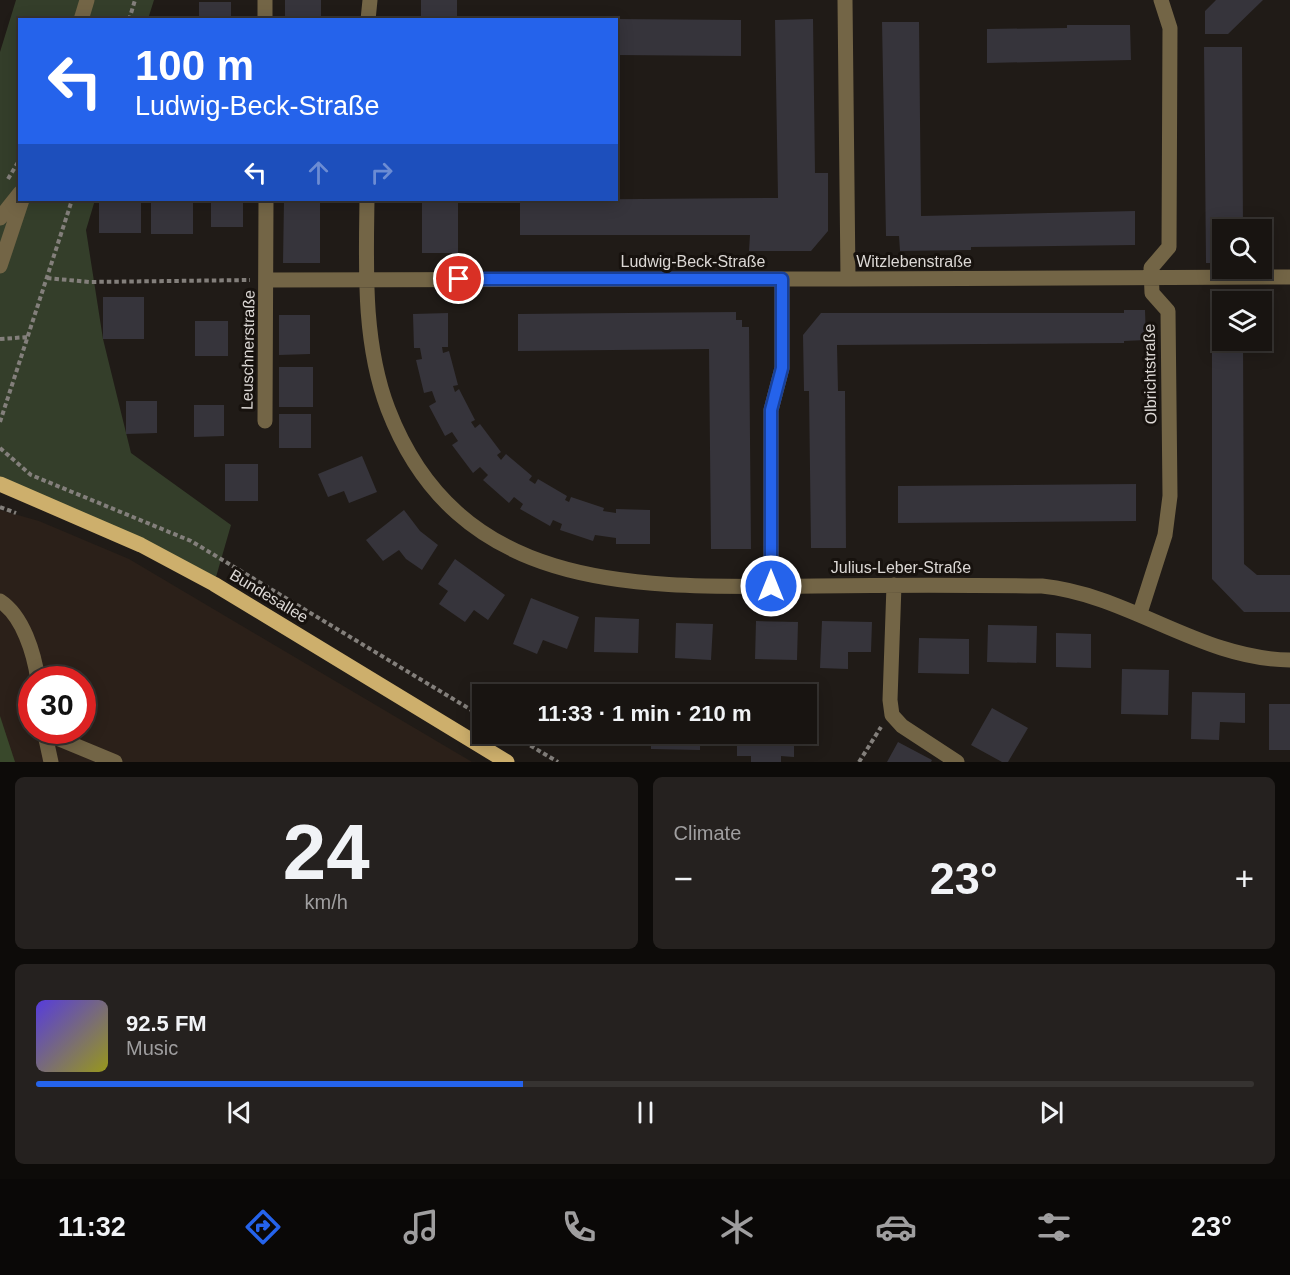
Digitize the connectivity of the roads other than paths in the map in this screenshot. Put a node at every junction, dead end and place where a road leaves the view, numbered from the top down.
1 (87, 0) edge
2 (265, 0) edge
3 (370, 0) edge
4 (845, 0) edge
5 (1161, 0) edge
6 (82, 18) edge
7 (265, 18) edge
8 (368, 18) edge
9 (18, 196) edge
10 (22, 201) edge
11 (266, 201) edge
12 (367, 201) edge
13 (0, 218) edge
14 (0, 266) edge
15 (1290, 277) edge
16 (367, 279) junction
17 (782, 279) junction
18 (848, 279) junction
19 (1152, 279) junction
20 (267, 280) junction
21 (265, 421) dead end
22 (0, 484) edge
23 (894, 585) junction
24 (771, 586) junction
25 (0, 601) edge
26 (1140, 613) junction
27 (1290, 660) edge
28 (36, 666) edge
29 (47, 744) edge
30 (73, 744) edge
31 (51, 762) edge
32 (115, 762) edge
33 (507, 762) edge
34 (957, 762) edge

1 - 6 street
2 - 7 street
3 - 8 street
4 - 18 street, Witzlebenstraße
5 - 19 street
9 - 13 street
10 - 14 street
11 - 20 street, Leuschnerstraße
12 - 16 street, Julius-Leber-Straße
15 - 19 street, Witzlebenstraße
16 - 17 street, Ludwig-Beck-Straße
16 - 20 street, Leuschnerstraße
16 - 24 street, Julius-Leber-Straße
17 - 18 street
17 - 24 street, Ludwig-Beck-Straße
18 - 19 street, Witzlebenstraße
19 - 26 street, Olbrichtstraße
20 - 21 street, Leuschnerstraße
22 - 33 main road, Bundesallee
23 - 24 street, Julius-Leber-Straße
23 - 26 street, Julius-Leber-Straße
23 - 34 street
25 - 28 street
26 - 27 street, Julius-Leber-Straße
29 - 31 street
30 - 32 street

